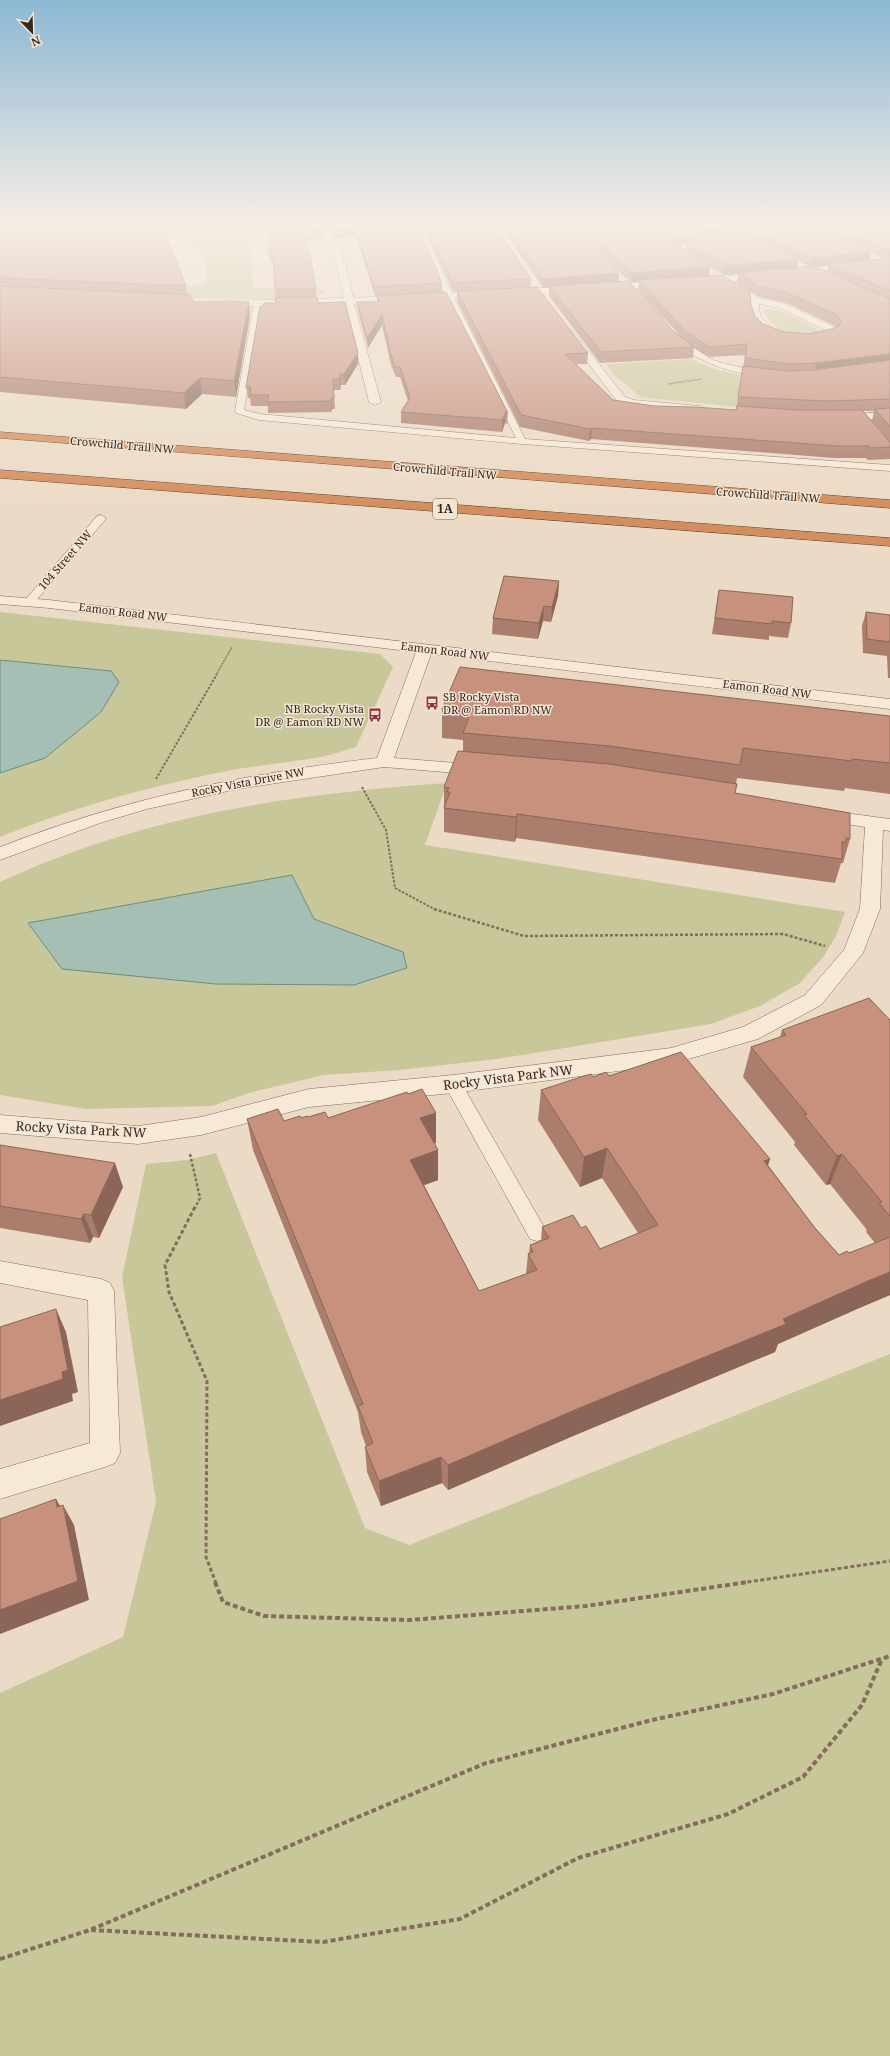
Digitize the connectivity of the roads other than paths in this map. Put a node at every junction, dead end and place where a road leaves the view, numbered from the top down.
1 (256, 318) edge
2 (353, 318) edge
3 (460, 318) edge
4 (757, 318) edge
5 (807, 318) edge
6 (562, 323) edge
7 (671, 332) edge
8 (786, 340) edge
9 (800, 340) edge
10 (774, 377) edge
11 (375, 402) dead end
12 (710, 410) edge
13 (890, 415) edge
14 (862, 417) junction
15 (826, 418) edge
16 (871, 427) edge
17 (0, 435) edge
18 (522, 441) junction
19 (890, 468) edge
20 (0, 474) edge
21 (0, 484) edge
22 (262, 495) junction
23 (890, 504) edge
24 (101, 518) dead end
25 (890, 542) edge
26 (0, 600) edge
27 (29, 602) junction
28 (425, 648) junction
29 (890, 704) edge
30 (384, 762) junction
31 (495, 771) edge
32 (803, 812) edge
33 (882, 824) edge
34 (0, 854) edge
35 (453, 1084) junction
36 (0, 1124) edge
37 (537, 1233) dead end
38 (0, 1272) edge
39 (0, 1484) edge

1 - 18 lane
2 - 11 street
3 - 18 lane
4 - 8 street
5 - 9 street
6 - 12 street
7 - 10 lane
13 - 14 street
14 - 15 street
14 - 16 lane
17 - 23 highway, Crowchild Trail NW
18 - 19 lane
20 - 22 highway, 1A
21 - 22 highway
22 - 25 highway, 1A
24 - 27 lane, 104 Street NW
26 - 27 street, Eamon Road NW
27 - 28 street, Eamon Road NW
28 - 29 street, Eamon Road NW
28 - 30 street
30 - 31 street, Rocky Vista Drive NW
30 - 34 street, Rocky Vista Drive NW
32 - 33 street
33 - 35 street, Rocky Vista Park NW
35 - 36 street, Rocky Vista Park NW
35 - 37 lane
38 - 39 street

